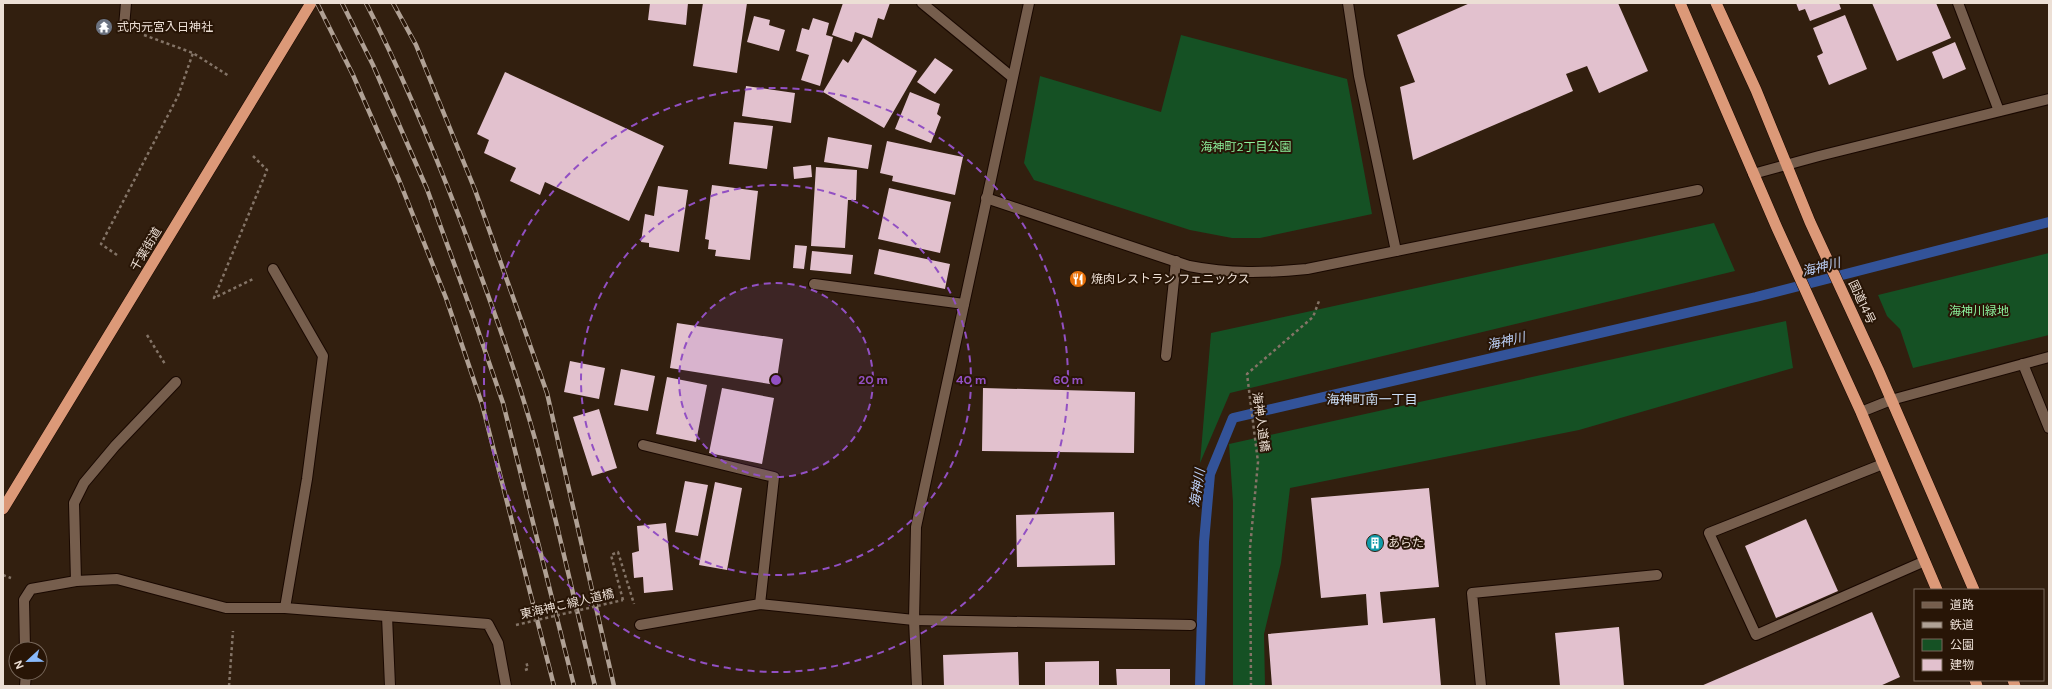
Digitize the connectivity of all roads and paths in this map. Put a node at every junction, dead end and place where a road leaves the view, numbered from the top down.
1 (126, 3) edge
2 (311, 3) edge
3 (922, 3) edge
4 (1029, 3) edge
5 (1348, 3) edge
6 (1680, 3) edge
7 (1716, 3) edge
8 (1958, 3) edge
9 (124, 27) joint
10 (193, 53) junction
11 (229, 76) dead end
12 (1012, 77) junction
13 (2049, 99) edge
14 (1999, 111) junction
15 (253, 156) dead end
16 (1787, 165) junction
17 (1753, 174) junction
18 (1698, 190) dead end
19 (986, 198) junction
20 (1396, 251) junction
21 (117, 255) dead end
22 (1176, 261) junction
23 (273, 269) joint
24 (814, 284) dead end
25 (1319, 301) dead end
26 (964, 304) junction
27 (148, 335) dead end
28 (1166, 356) dead end
29 (2049, 357) edge
30 (2023, 364) junction
31 (176, 382) joint
32 (1891, 400) junction
33 (1861, 412) junction
34 (2049, 428) edge
35 (643, 445) dead end
36 (1883, 464) junction
37 (3, 510) edge
38 (1925, 561) junction
39 (1658, 575) dead end
40 (76, 581) junction
41 (1937, 589) edge
42 (1974, 589) edge
43 (632, 598) dead end
44 (760, 604) junction
45 (234, 608) junction
46 (285, 608) junction
47 (387, 616) junction
48 (914, 620) junction
49 (516, 625) dead end
50 (640, 625) dead end
51 (1191, 625) dead end
52 (25, 641) edge
53 (229, 686) edge
54 (390, 686) edge
55 (506, 686) edge
56 (917, 686) edge
57 (1251, 686) edge
58 (1481, 686) edge

1 - 9 street
2 - 37 highway, 千葉街道
3 - 12 street
4 - 12 street
5 - 20 street
6 - 17 highway
7 - 16 highway, 国道14号
8 - 14 street
9 - 10 path
10 - 11 path
10 - 21 path
12 - 19 street
13 - 14 street
14 - 16 street
15 - 23 path
16 - 17 street
16 - 32 highway, 国道14号
17 - 33 highway
18 - 20 street
19 - 22 street
19 - 26 street
20 - 22 street
22 - 28 street
23 - 46 street
24 - 26 street
25 - 57 path, 海神人道橋
26 - 48 street
27 - 31 path
29 - 30 street
30 - 32 street
30 - 34 street
31 - 40 street
32 - 33 street
32 - 42 highway, 国道14号
33 - 36 highway
35 - 44 street
36 - 38 highway
36 - 38 street
38 - 41 highway
39 - 58 street
40 - 45 street
40 - 52 street
43 - 49 path, 東海神こ線人道橋, bridge
44 - 48 street
44 - 50 street
45 - 46 street
45 - 53 path
46 - 47 street
47 - 54 street
47 - 55 street
48 - 51 street
48 - 56 street

